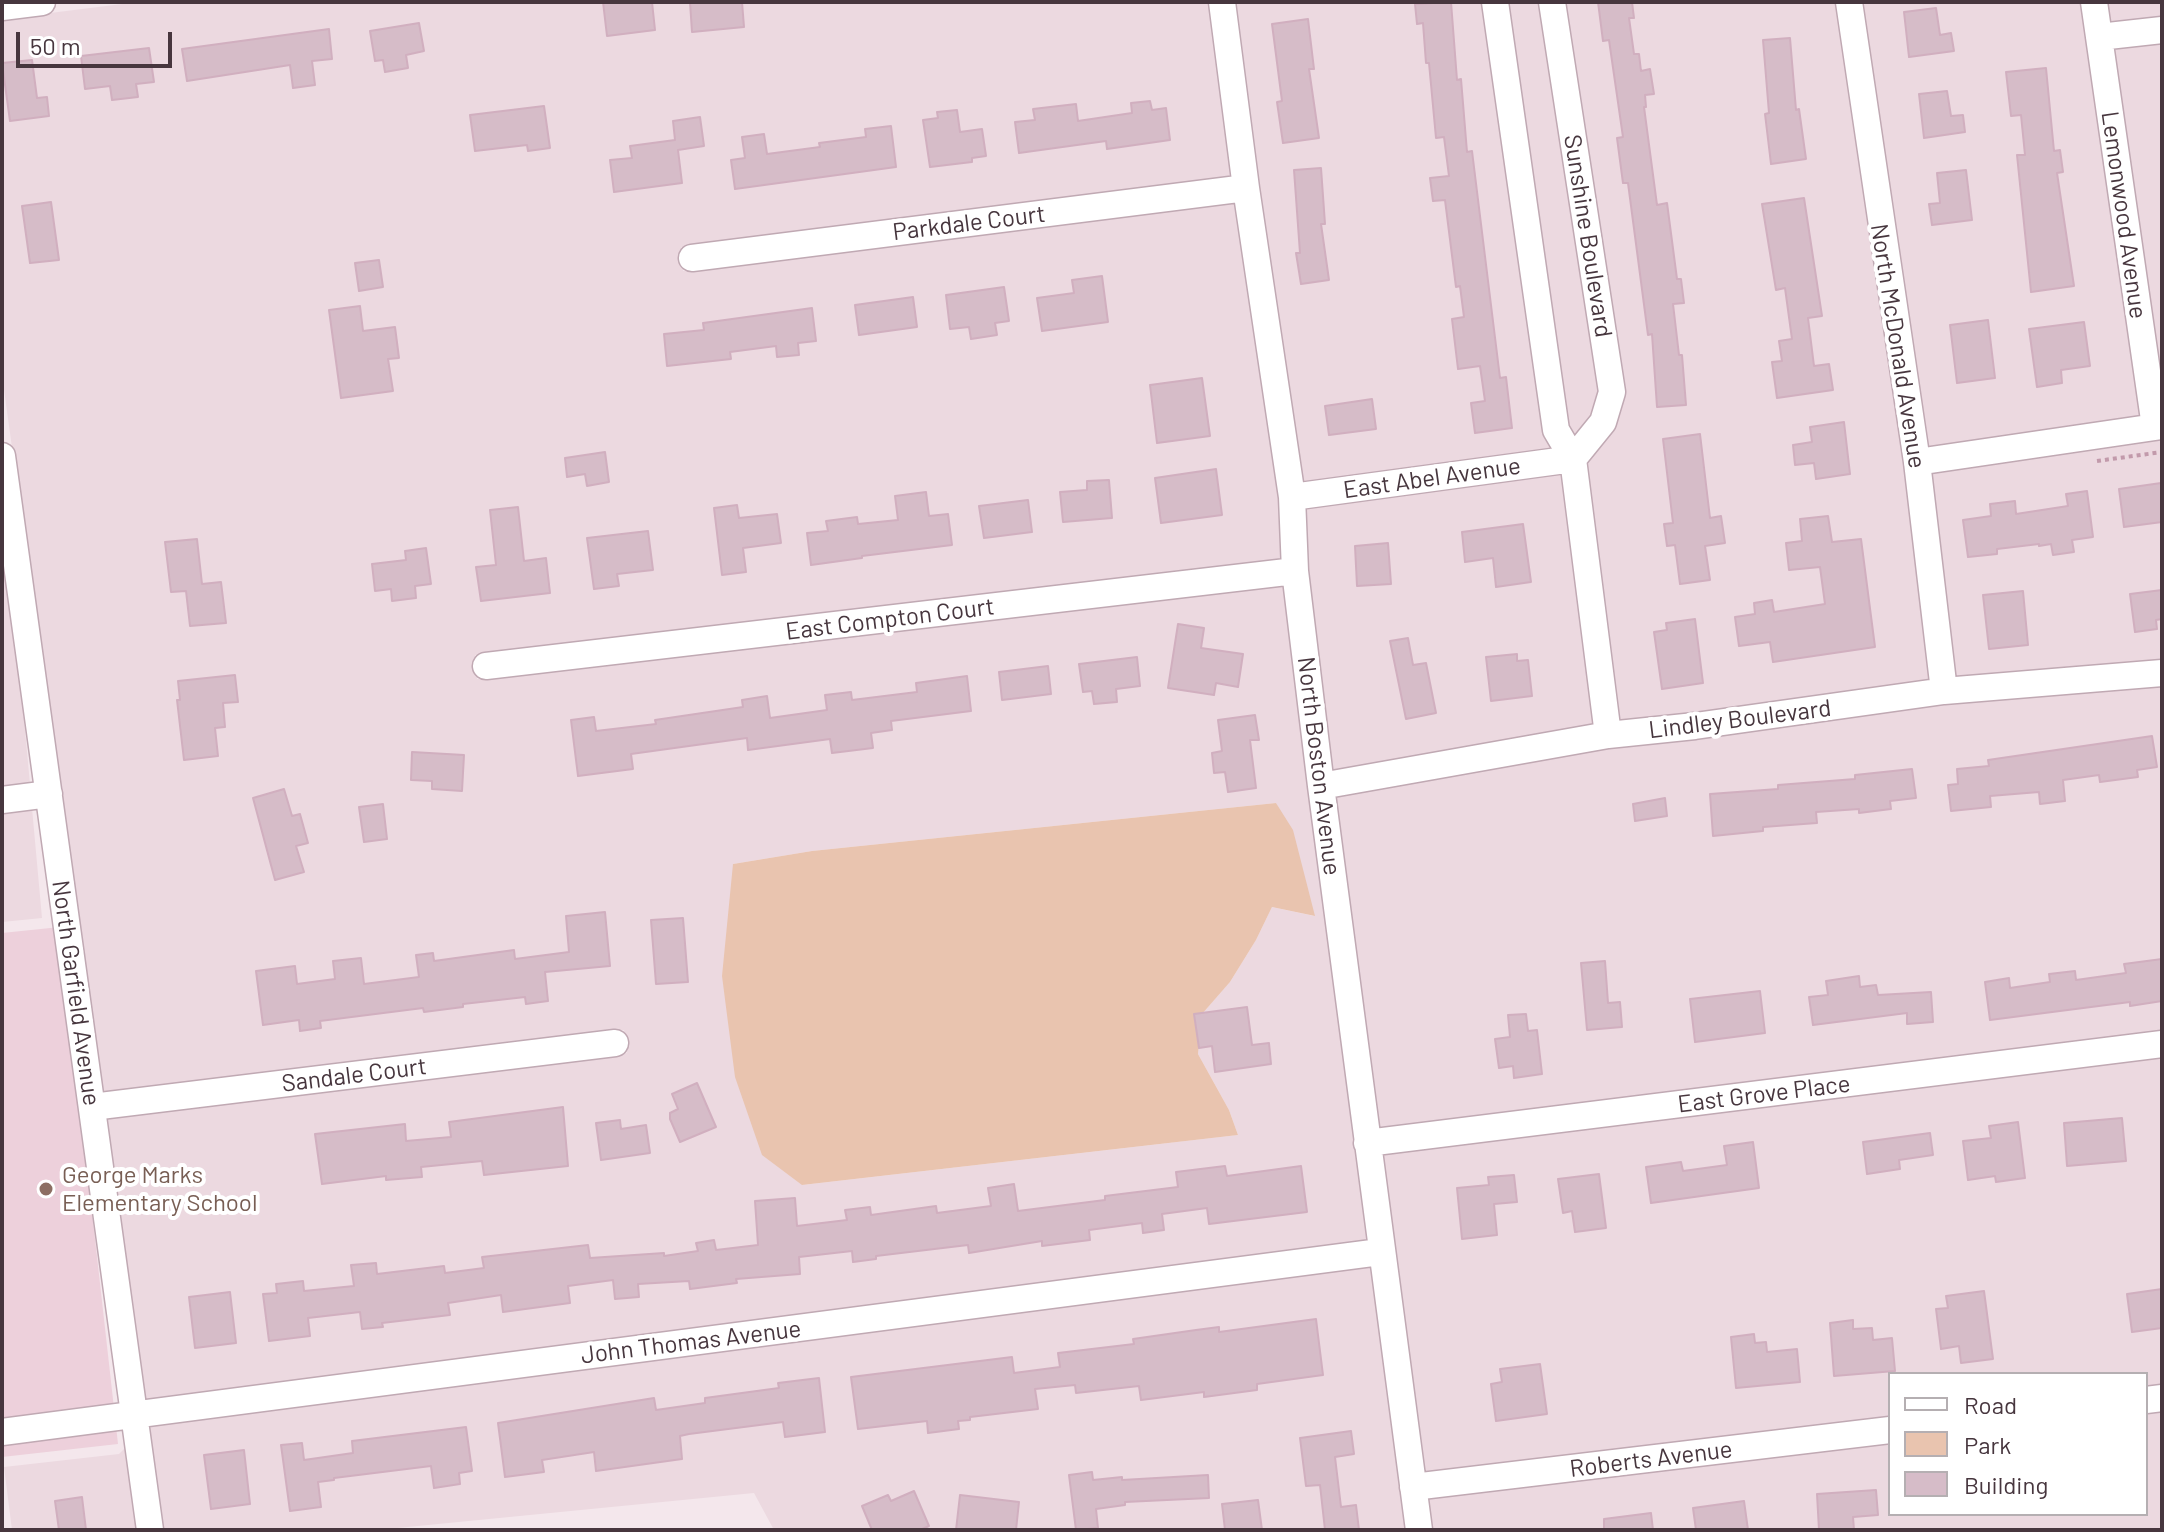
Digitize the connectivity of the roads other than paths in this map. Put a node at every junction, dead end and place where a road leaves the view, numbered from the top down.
1 (42, 2) edge
2 (1222, 2) edge
3 (1495, 2) edge
4 (1552, 2) edge
5 (1849, 2) edge
6 (2094, 2) edge
7 (2, 7) edge
8 (2162, 30) edge
9 (2099, 37) junction
10 (1246, 188) junction
11 (692, 258) dead end
12 (2158, 427) edge
13 (1573, 459) junction
14 (1917, 462) junction
15 (3, 472) edge
16 (1292, 497) junction
17 (1295, 571) junction
18 (486, 666) dead end
19 (2162, 673) edge
20 (1944, 691) junction
21 (1608, 735) junction
22 (1321, 786) junction
23 (49, 794) junction
24 (2, 800) edge
25 (615, 1043) dead end
26 (2162, 1044) edge
27 (92, 1107) junction
28 (1367, 1143) junction
29 (1380, 1252) junction
30 (134, 1414) junction
31 (1888, 1430) edge
32 (2, 1432) edge
33 (1413, 1487) junction
34 (150, 1530) edge
35 (1419, 1530) edge

1 - 7 street
2 - 10 street, North Boston Avenue
3 - 13 street
4 - 13 street, Sunshine Boulevard
5 - 14 street, North McDonald Avenue
6 - 9 street, Lemonwood Avenue
8 - 9 street
9 - 12 street, Lemonwood Avenue
10 - 11 street, Parkdale Court
10 - 16 street, North Boston Avenue
12 - 14 street
13 - 16 street, East Abel Avenue
13 - 21 street
14 - 20 street, North McDonald Avenue
15 - 23 street, North Garfield Avenue
16 - 17 street, North Boston Avenue
17 - 18 street, East Compton Court
17 - 22 street, North Boston Avenue
19 - 20 street, Lindley Boulevard
20 - 21 street, Lindley Boulevard
21 - 22 street, Lindley Boulevard
22 - 28 street, North Boston Avenue
23 - 24 street
23 - 27 street, North Garfield Avenue
25 - 27 street, Sandale Court
26 - 28 street, East Grove Place
27 - 30 street, North Garfield Avenue
28 - 29 street, North Boston Avenue
29 - 30 street, John Thomas Avenue
29 - 33 street, North Boston Avenue
30 - 32 street, John Thomas Avenue
30 - 34 street, North Garfield Avenue
31 - 33 street, Roberts Avenue
33 - 35 street, North Boston Avenue

